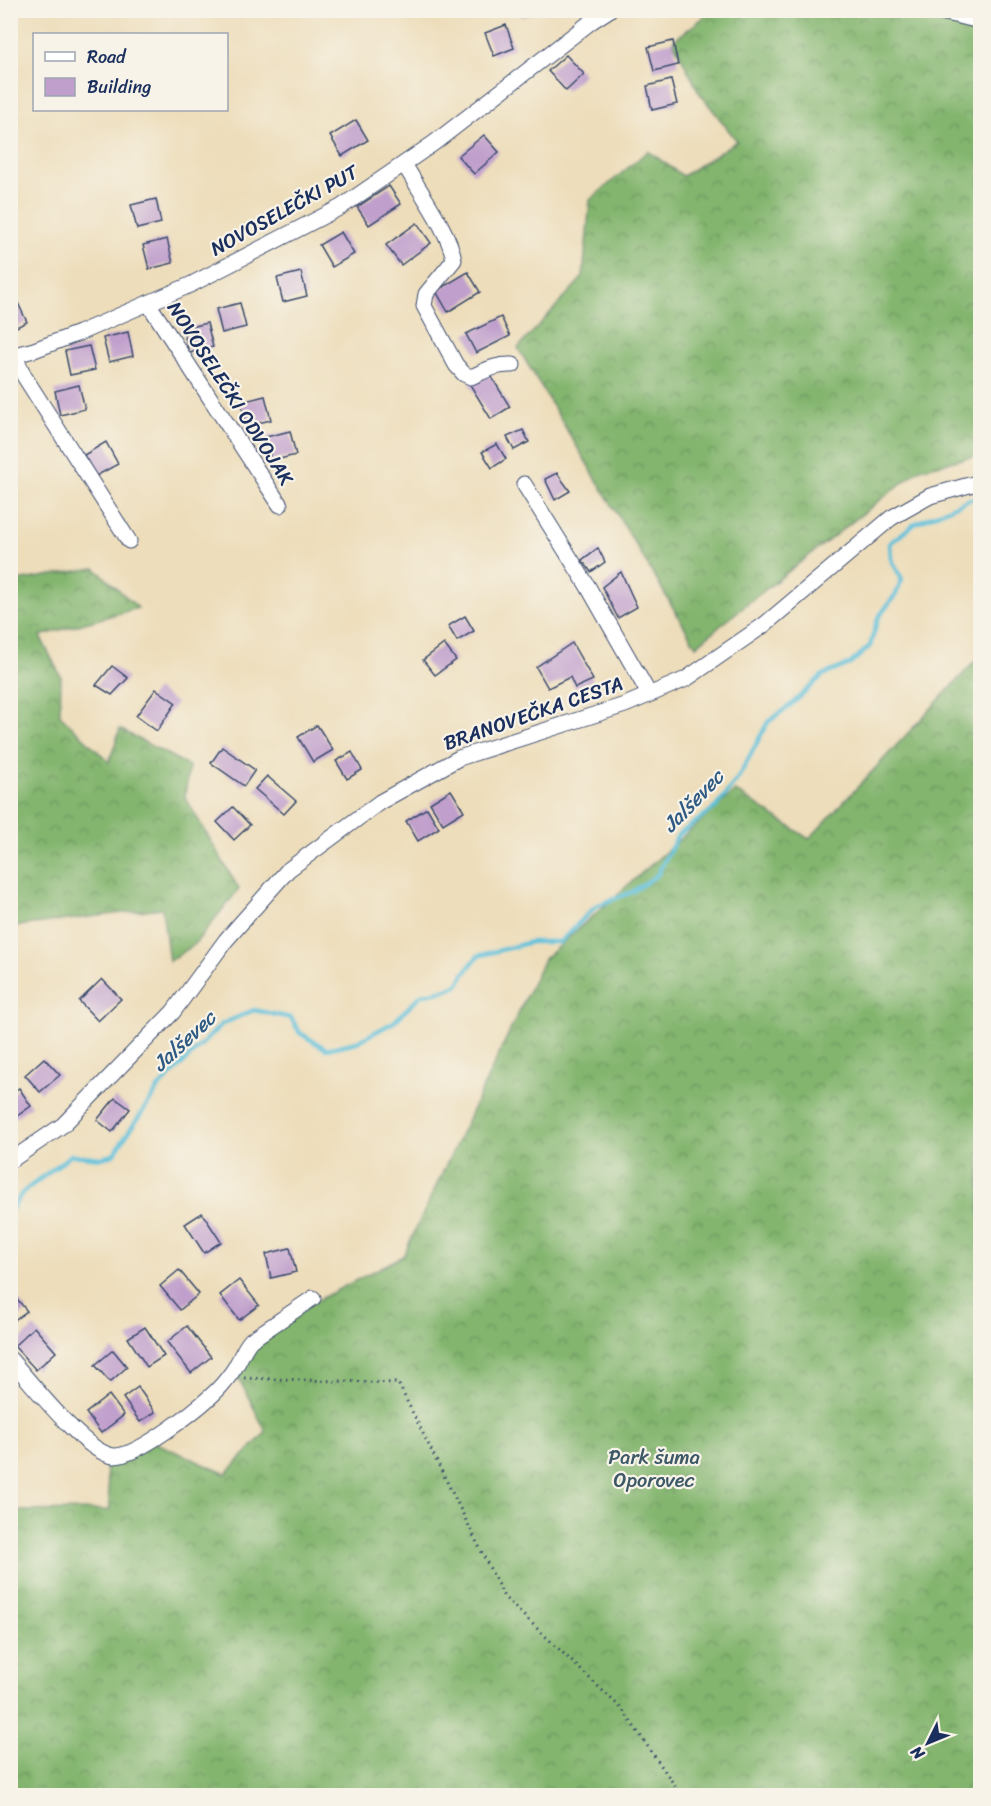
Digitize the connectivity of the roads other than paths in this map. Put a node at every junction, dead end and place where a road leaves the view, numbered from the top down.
1 (609, 10) edge
2 (933, 10) edge
3 (981, 21) edge
4 (404, 164) junction
5 (148, 303) junction
6 (13, 356) edge
7 (513, 365) dead end
8 (981, 482) edge
9 (524, 484) dead end
10 (280, 505) dead end
11 (129, 541) dead end
12 (649, 694) junction
13 (10, 1161) edge
14 (313, 1298) dead end
15 (10, 1359) edge

1 - 4 street, NOVOSELEČKI PUT
2 - 3 street
4 - 5 street, NOVOSELEČKI PUT
4 - 7 street
5 - 6 street, NOVOSELEČKI PUT
5 - 10 street, NOVOSELEČKI ODVOJAK
6 - 11 street
8 - 12 street, BRANOVEČKA CESTA
9 - 12 street
12 - 13 street, BRANOVEČKA CESTA
14 - 15 street

